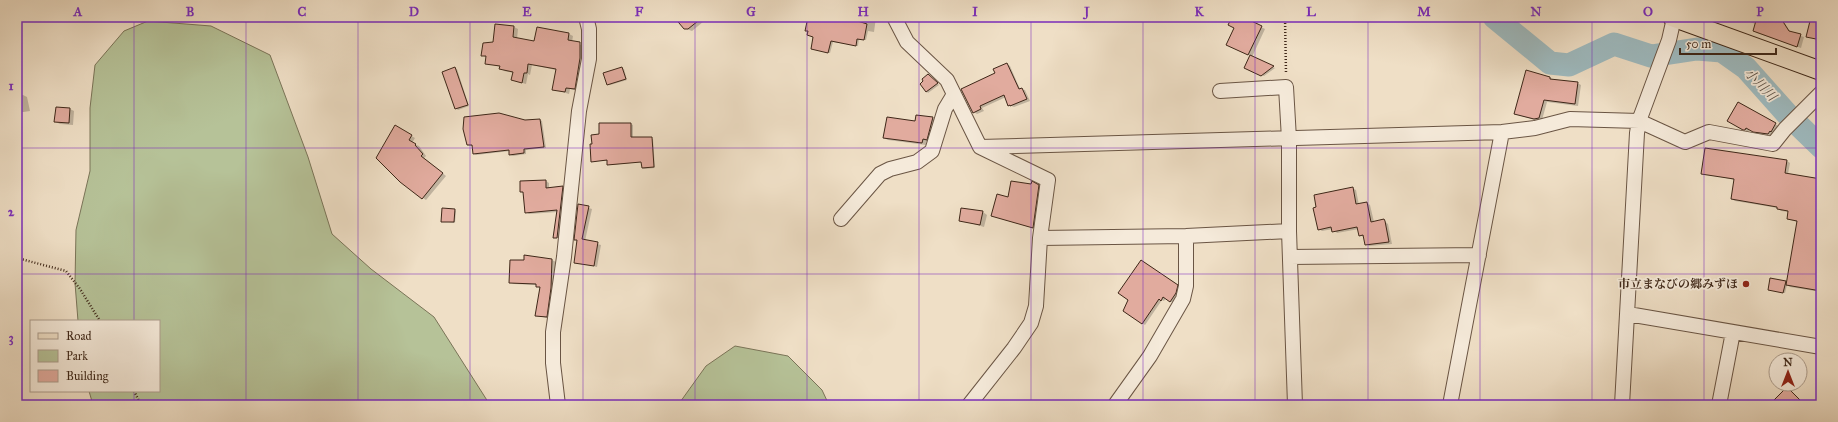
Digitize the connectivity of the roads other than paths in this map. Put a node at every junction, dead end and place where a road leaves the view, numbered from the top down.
1 (586, 17) edge
2 (894, 17) edge
3 (1673, 17) edge
4 (1821, 71) edge
5 (1220, 91) dead end
6 (1821, 93) edge
7 (954, 94) junction
8 (1639, 121) junction
9 (1502, 132) junction
10 (1289, 139) junction
11 (980, 147) junction
12 (841, 219) dead end
13 (1290, 232) junction
14 (1186, 236) junction
15 (1040, 238) junction
16 (1478, 255) junction
17 (1290, 258) junction
18 (1628, 314) junction
19 (1733, 332) junction
20 (1821, 347) edge
21 (558, 405) edge
22 (969, 405) edge
23 (1115, 405) edge
24 (1295, 405) edge
25 (1450, 405) edge
26 (1622, 405) edge
27 (1719, 405) edge

1 - 21 street
2 - 7 street
3 - 4 main road
3 - 8 street
5 - 10 street
6 - 8 street
7 - 11 street
7 - 12 street
8 - 9 street
8 - 18 street
9 - 10 street
9 - 16 street
10 - 11 street
10 - 13 street
11 - 15 street
13 - 14 street
13 - 17 street
14 - 15 street
14 - 23 street
15 - 22 street
16 - 17 street
16 - 25 street
17 - 24 street
18 - 19 street
18 - 26 street
19 - 20 street
19 - 27 street

